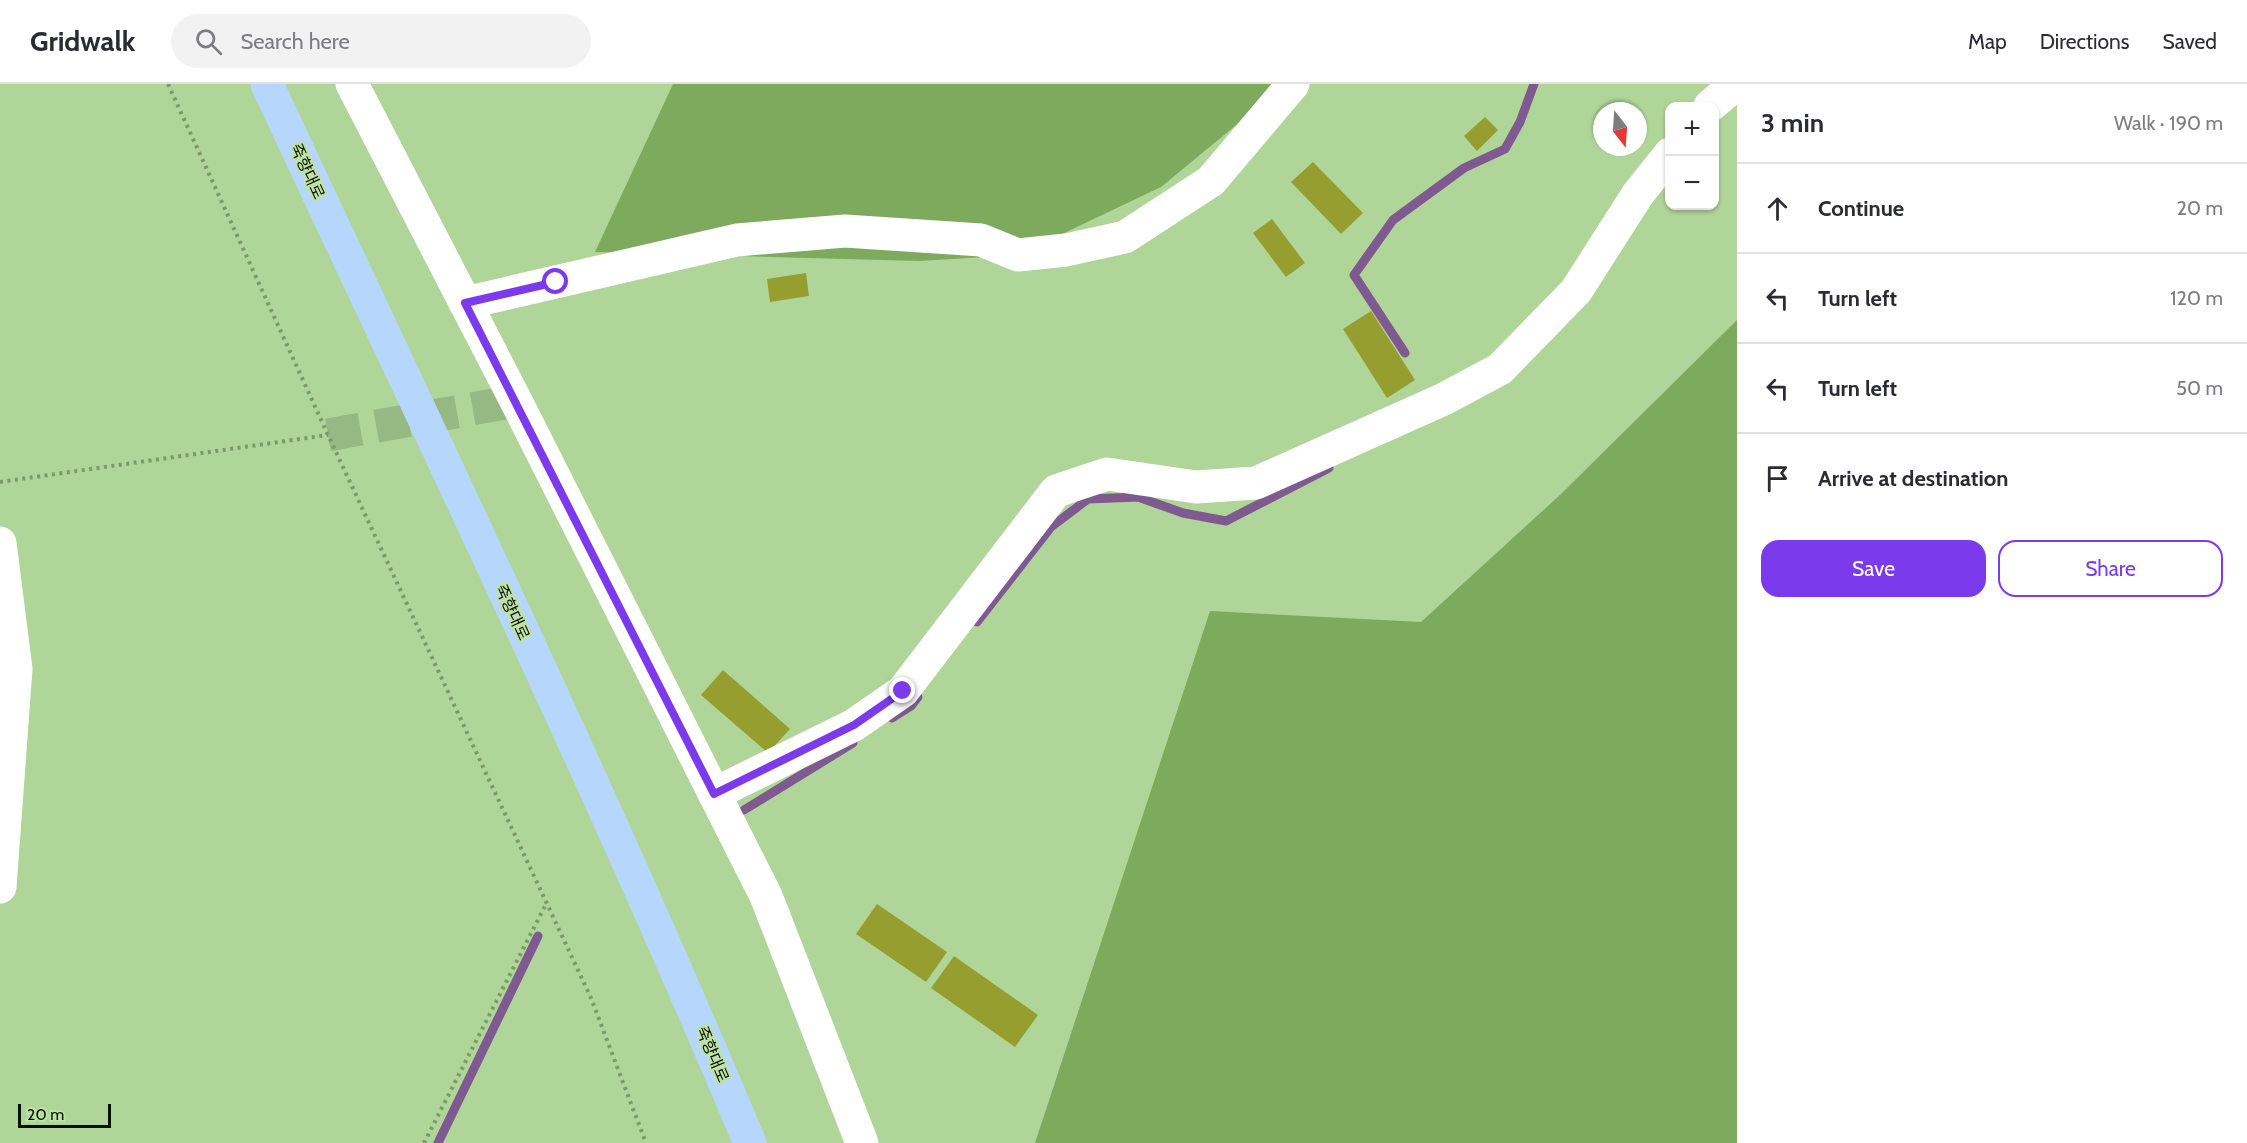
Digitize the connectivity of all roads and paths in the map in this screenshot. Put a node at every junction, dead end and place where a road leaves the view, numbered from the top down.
1 (168, 84) edge
2 (267, 84) edge
3 (352, 84) edge
4 (1293, 84) edge
5 (1736, 84) edge
6 (1715, 102) edge
7 (1668, 156) edge
8 (465, 303) junction
9 (328, 435) junction
10 (0, 482) edge
11 (0, 543) edge
12 (714, 794) junction
13 (0, 887) edge
14 (547, 904) junction
15 (424, 1143) edge
16 (646, 1143) edge
17 (750, 1143) edge
18 (862, 1143) edge

1 - 9 path
2 - 17 main road, 죽향대로
3 - 8 street
4 - 8 street
5 - 6 street
7 - 12 street
8 - 12 street
9 - 10 path
9 - 14 path
11 - 13 street
12 - 18 street
14 - 15 path
14 - 16 path

